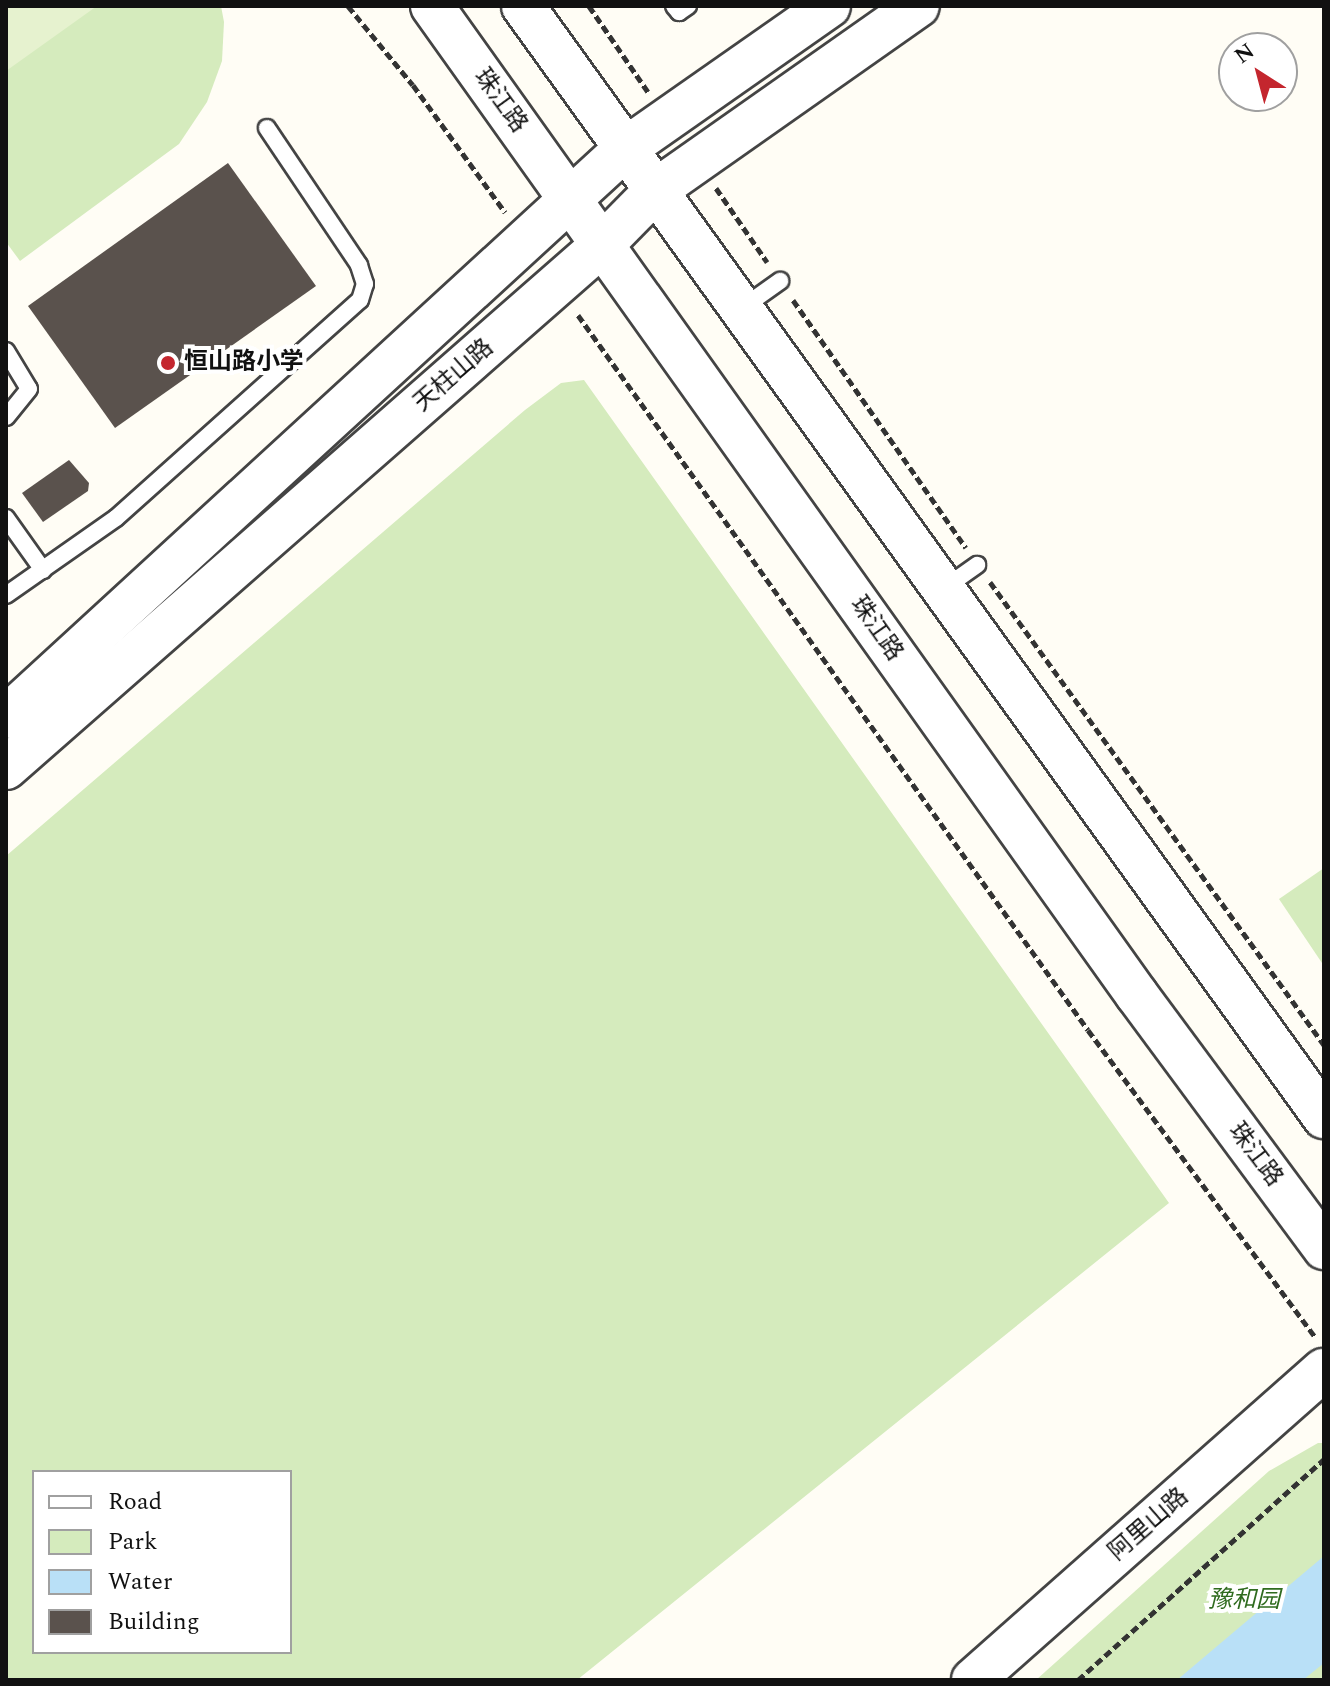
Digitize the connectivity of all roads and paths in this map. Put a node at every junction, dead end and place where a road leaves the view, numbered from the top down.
1 (348, 6) edge
2 (432, 6) edge
3 (523, 6) edge
4 (589, 6) edge
5 (674, 6) edge
6 (688, 6) edge
7 (829, 6) edge
8 (918, 6) edge
9 (667, 119) junction
10 (267, 128) dead end
11 (625, 149) junction
12 (697, 161) junction
13 (656, 190) junction
14 (569, 197) junction
15 (525, 241) junction
16 (602, 245) junction
17 (780, 281) junction
18 (557, 285) junction
19 (740, 309) junction
20 (6, 351) edge
21 (6, 417) edge
22 (6, 518) edge
23 (977, 565) junction
24 (43, 570) junction
25 (941, 591) junction
26 (6, 595) edge
27 (6, 717) edge
28 (6, 768) edge
29 (1324, 1045) edge
30 (1324, 1117) edge
31 (1324, 1248) edge
32 (1324, 1348) edge
33 (1324, 1370) edge
34 (1324, 1459) edge
35 (973, 1680) edge
36 (1078, 1680) edge

1 - 15 path
2 - 14 street, 珠江路
3 - 11 street
4 - 9 path
5 - 6 lane
7 - 9 street
8 - 12 street, 天柱山路
9 - 11 street
10 - 24 lane
11 - 13 street
11 - 14 street
12 - 13 street, 天柱山路
12 - 17 path
13 - 16 street, 天柱山路
13 - 19 street
14 - 15 street
14 - 16 street, 珠江路
15 - 27 street
16 - 18 street, 天柱山路
16 - 31 street, 珠江路
17 - 19 lane
17 - 23 path
18 - 28 street, 天柱山路
18 - 32 path
19 - 25 street
20 - 21 lane
22 - 24 lane
23 - 25 lane
23 - 29 path
24 - 26 lane
25 - 30 street
33 - 35 street, 阿里山路
34 - 36 path

